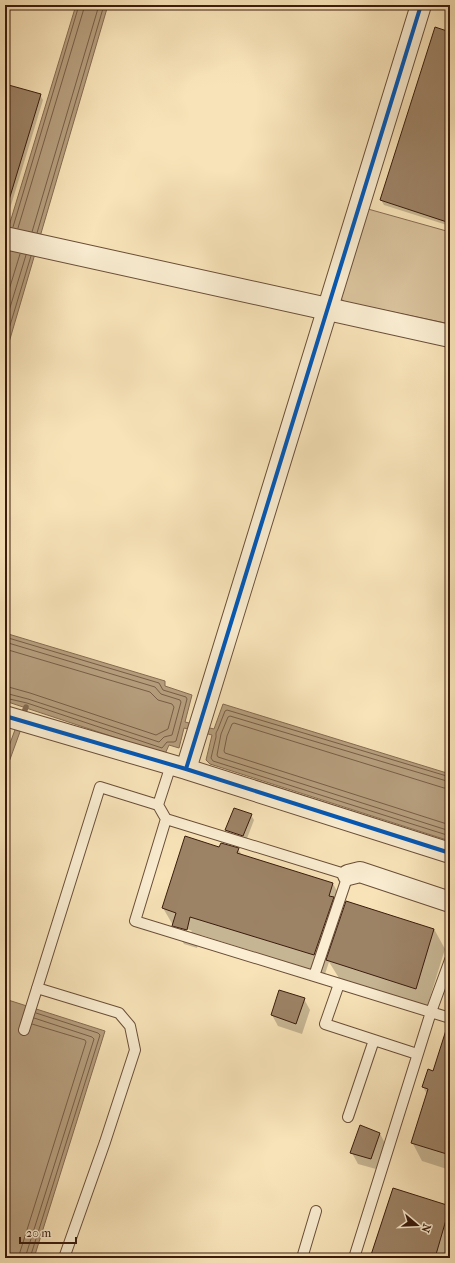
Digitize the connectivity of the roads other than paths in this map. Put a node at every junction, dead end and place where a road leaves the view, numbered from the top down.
1 (421, 5) edge
2 (5, 238) edge
3 (327, 309) junction
4 (450, 336) edge
5 (5, 716) edge
6 (179, 767) junction
7 (158, 805) junction
8 (166, 819) junction
9 (450, 853) edge
10 (348, 875) junction
11 (450, 902) edge
12 (450, 960) edge
13 (314, 976) junction
14 (339, 984) junction
15 (38, 988) junction
16 (430, 1012) junction
17 (450, 1018) edge
18 (24, 1030) dead end
19 (374, 1040) junction
20 (417, 1054) junction
21 (348, 1118) dead end
22 (316, 1211) dead end
23 (64, 1258) edge
24 (302, 1258) edge
25 (354, 1258) edge

1 - 3 street
2 - 3 street
3 - 4 street
3 - 6 street
5 - 6 street
6 - 7 lane
6 - 9 street
7 - 8 lane
7 - 15 lane
8 - 10 lane
8 - 13 lane
10 - 11 street
10 - 13 lane
12 - 16 lane
13 - 14 lane
14 - 16 lane
14 - 19 lane
15 - 18 lane
15 - 23 lane
16 - 17 lane
16 - 20 lane
19 - 20 lane
19 - 21 lane
20 - 25 lane
22 - 24 lane

